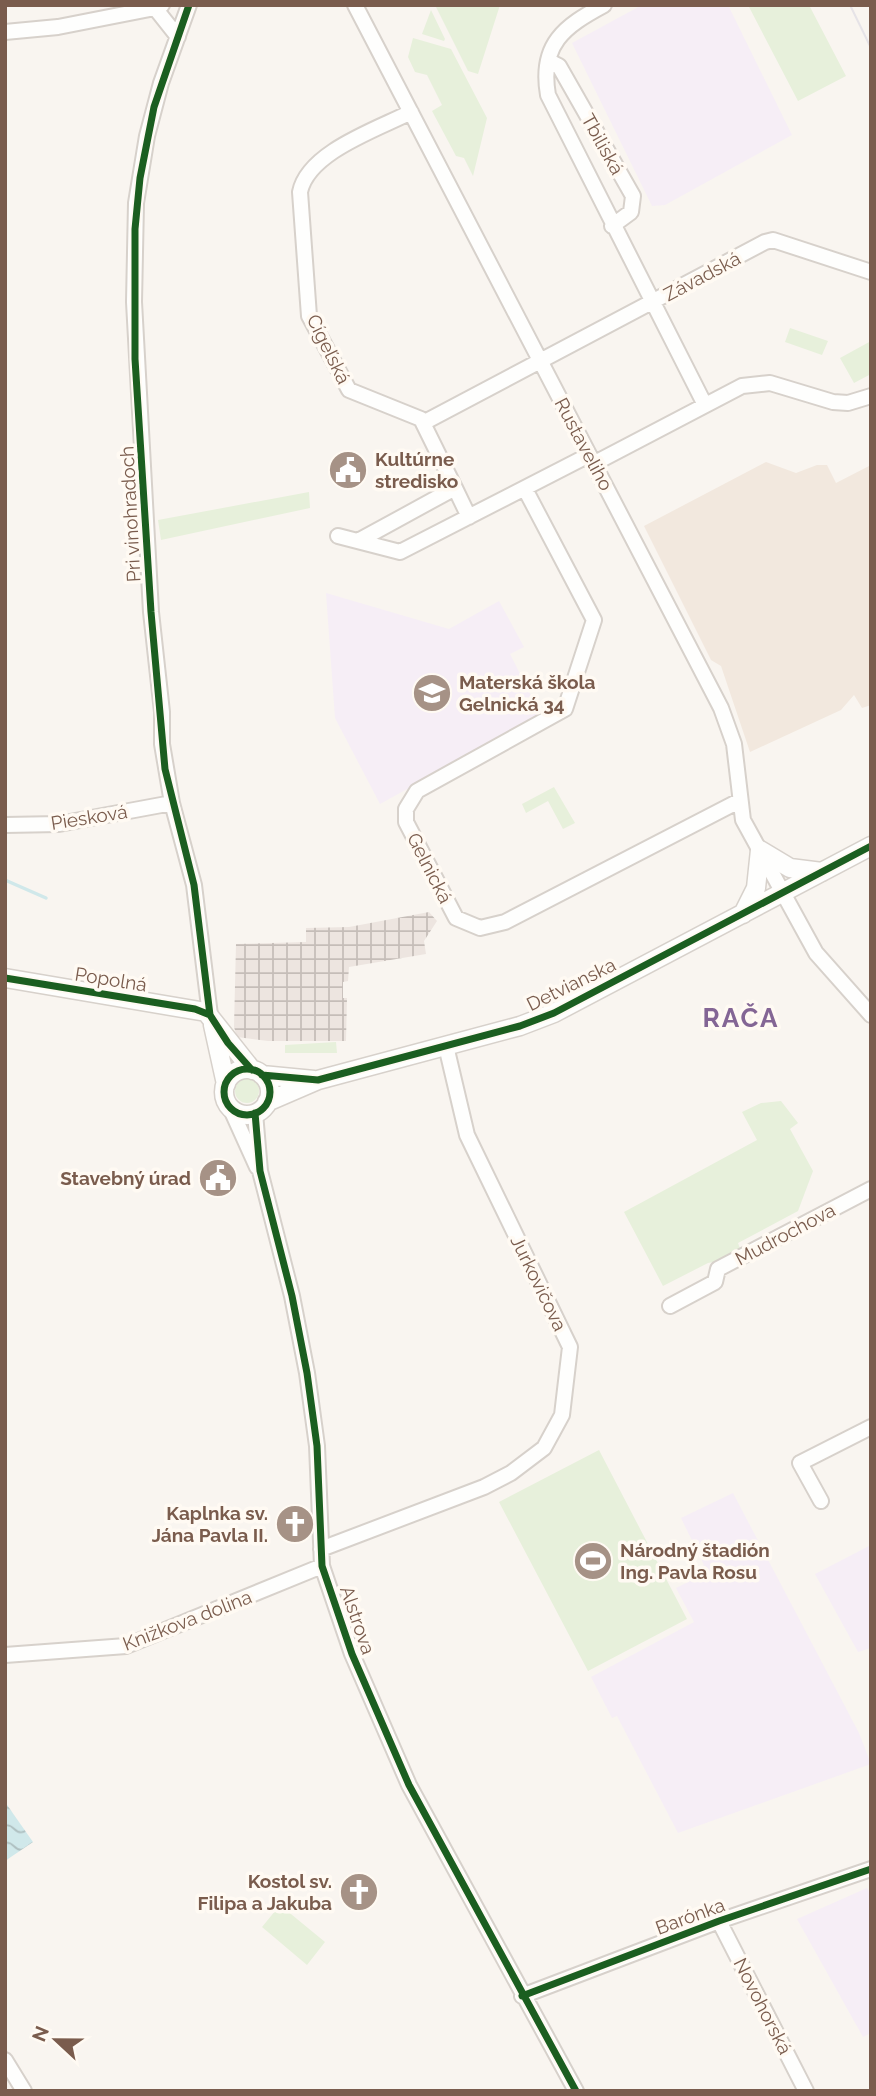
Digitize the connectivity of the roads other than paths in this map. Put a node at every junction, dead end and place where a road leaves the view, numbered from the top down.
1 (189, 5) edge
2 (355, 5) edge
3 (604, 5) edge
4 (159, 7) edge
5 (5, 32) edge
6 (178, 37) junction
7 (549, 61) junction
8 (411, 112) junction
9 (612, 226) junction
10 (871, 272) edge
11 (651, 303) junction
12 (541, 360) junction
13 (871, 396) edge
14 (705, 405) junction
15 (423, 423) junction
16 (591, 459) junction
17 (455, 488) junction
18 (525, 489) junction
19 (469, 517) junction
20 (338, 536) dead end
21 (358, 541) junction
22 (739, 801) junction
23 (173, 803) junction
24 (5, 825) edge
25 (871, 846) edge
26 (760, 850) junction
27 (822, 872) junction
28 (783, 893) junction
29 (743, 914) junction
30 (5, 978) edge
31 (871, 1015) edge
32 (211, 1019) junction
33 (446, 1046) junction
34 (257, 1072) junction
35 (318, 1080) junction
36 (226, 1084) junction
37 (229, 1105) junction
38 (261, 1107) junction
39 (260, 1171) junction
40 (871, 1189) edge
41 (670, 1306) dead end
42 (871, 1427) edge
43 (821, 1501) dead end
44 (321, 1549) junction
45 (323, 1566) junction
46 (5, 1655) edge
47 (871, 1869) edge
48 (719, 1921) junction
49 (522, 1996) junction
50 (5, 2060) edge
51 (24, 2091) edge
52 (576, 2091) edge
53 (806, 2091) edge

1 - 6 street, Pri vinohradoch
2 - 8 street, Rustaveliho
3 - 7 street, Tbiliská
4 - 5 street
4 - 6 street
6 - 23 street, Pri vinohradoch
7 - 9 street, Tbiliská
7 - 9 street, Tbiliská
8 - 12 street, Rustaveliho
8 - 15 street, Cígeľská
9 - 11 street, Tbiliská
10 - 11 street, Závadská
11 - 12 street, Závadská
11 - 14 street, Tbiliská
12 - 15 street
12 - 16 street, Rustaveliho
13 - 14 street
14 - 16 street
15 - 17 street
16 - 18 street
16 - 22 street, Rustaveliho
17 - 19 street
17 - 21 street
18 - 19 street
18 - 22 street, Gelnická
19 - 21 street
20 - 21 street
22 - 26 street, Rustaveliho
23 - 24 street, Piesková
23 - 32 street, Pri vinohradoch
25 - 27 street, Detvianska
26 - 27 street
26 - 28 street, Rustaveliho
26 - 29 street
27 - 28 street, Detvianska
28 - 29 street, Detvianska
28 - 31 street, Rustaveliho
29 - 33 street, Detvianska
30 - 32 street, Popolná
32 - 34 street
32 - 36 street, Pri vinohradoch
33 - 35 street, Detvianska
33 - 44 street, Jurkovičova
34 - 35 street, Detvianska
34 - 36 street
34 - 38 street
35 - 38 street, Detvianska
36 - 37 street
37 - 38 street
37 - 39 street, Alstrova
38 - 39 street, Alstrova
39 - 44 street, Alstrova
40 - 41 street, Mudrochova
42 - 43 street
44 - 45 street, Alstrova
45 - 46 street, Knižkova dolina
45 - 49 street, Alstrova
47 - 48 street, Barónka
48 - 49 street, Barónka
48 - 53 street, Novohorská
49 - 52 street, Alstrova
50 - 51 street

